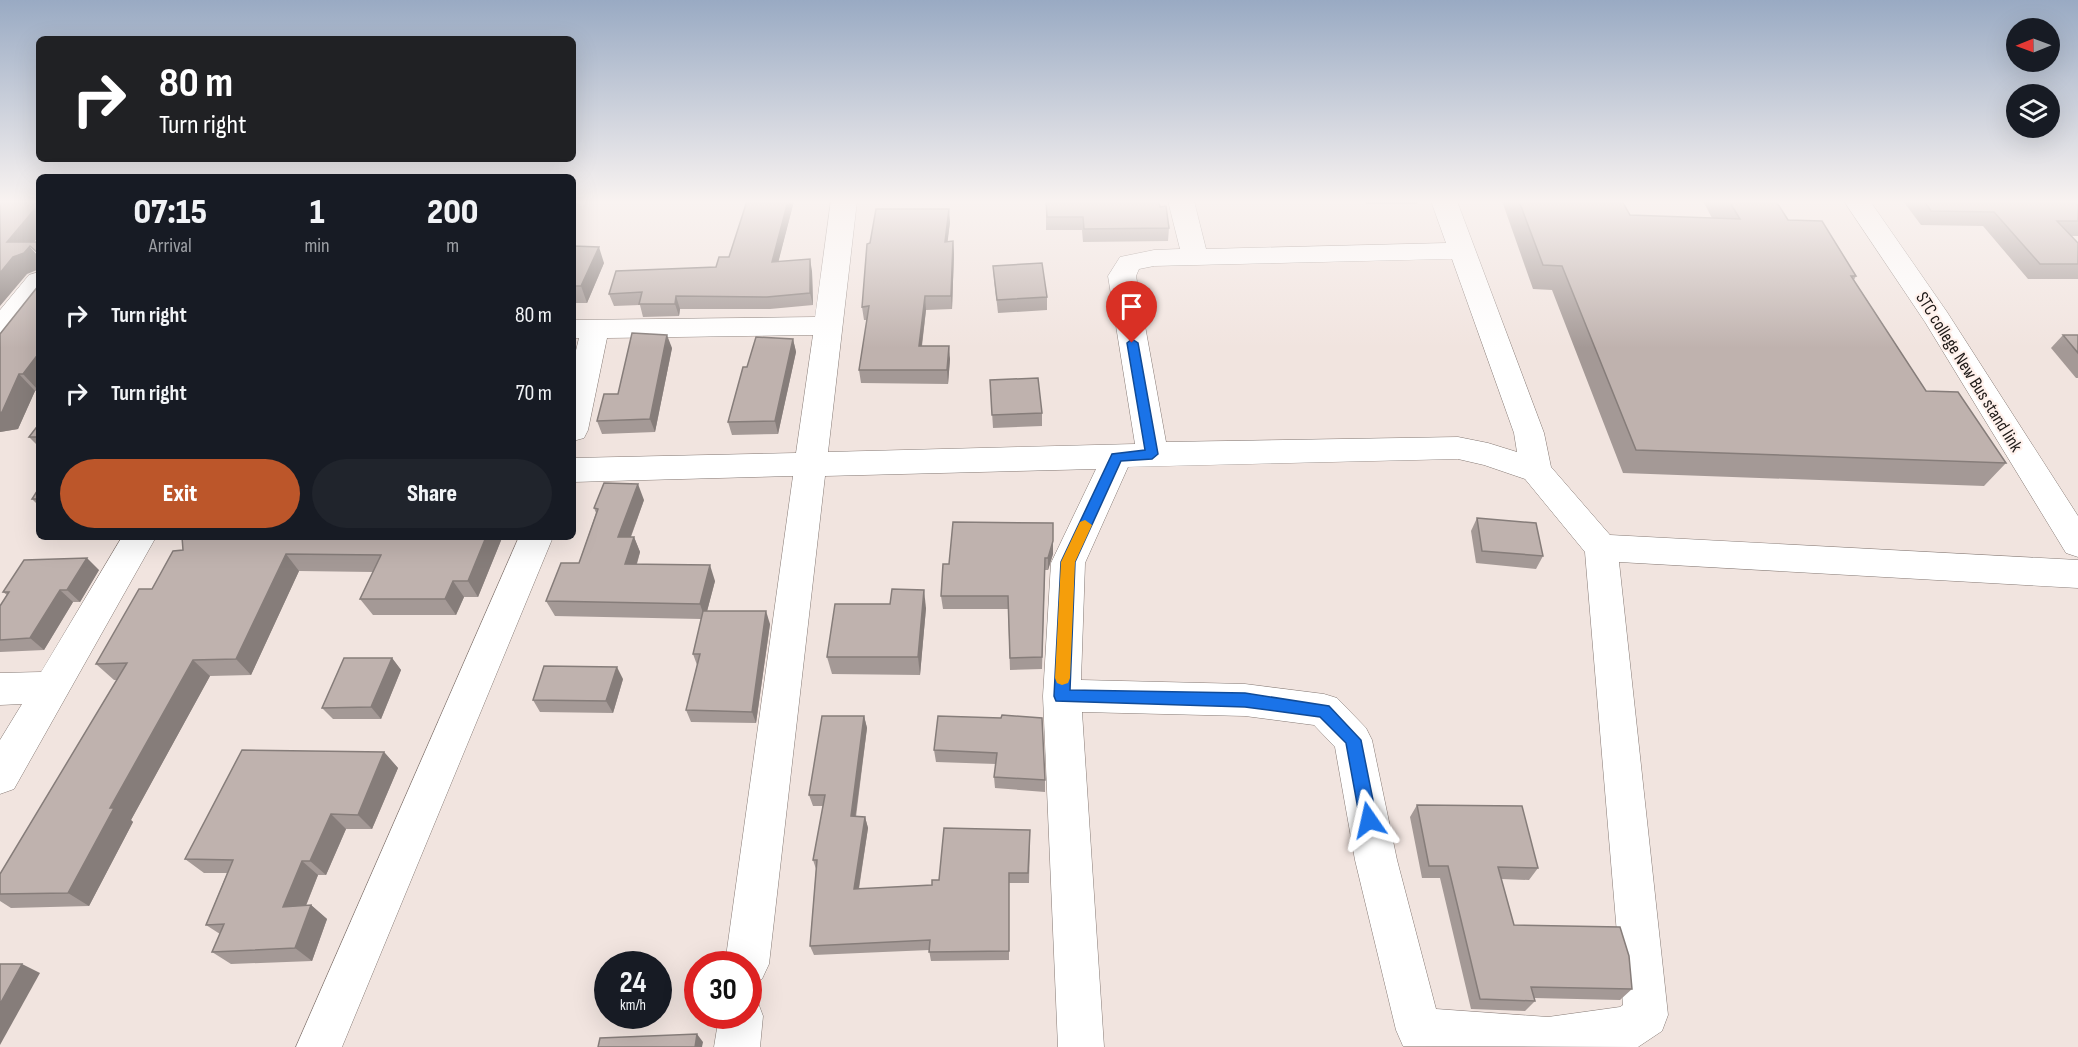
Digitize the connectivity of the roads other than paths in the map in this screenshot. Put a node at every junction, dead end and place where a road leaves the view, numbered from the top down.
1 (838, 250) edge
2 (1193, 250) edge
3 (1890, 250) edge
4 (1462, 251) joint
5 (1195, 257) junction
6 (36, 285) edge
7 (829, 326) junction
8 (0, 328) edge
9 (584, 329) edge
10 (576, 402) edge
11 (1152, 454) junction
12 (1117, 457) junction
13 (811, 466) junction
14 (576, 470) edge
15 (1536, 471) junction
16 (137, 540) edge
17 (535, 540) edge
18 (2078, 544) edge
19 (1601, 548) junction
20 (2078, 574) edge
21 (50, 688) junction
22 (0, 689) edge
23 (1062, 696) junction
24 (0, 776) edge
25 (749, 951) edge
26 (739, 1029) edge
27 (1421, 1039) edge
28 (319, 1047) edge
29 (737, 1047) edge
30 (1081, 1047) edge

1 - 7 street
2 - 5 street
3 - 18 street, STC college New Bus stand link
4 - 5 street
4 - 15 street
5 - 11 street
6 - 8 street
7 - 9 street
7 - 13 street
9 - 10 street
11 - 12 street
11 - 15 street
12 - 13 street
12 - 23 street
13 - 14 street
13 - 25 street
15 - 19 street
16 - 21 street
17 - 28 street
19 - 20 street
19 - 27 street
21 - 22 street
21 - 24 street
23 - 27 street
23 - 30 street
26 - 29 street

